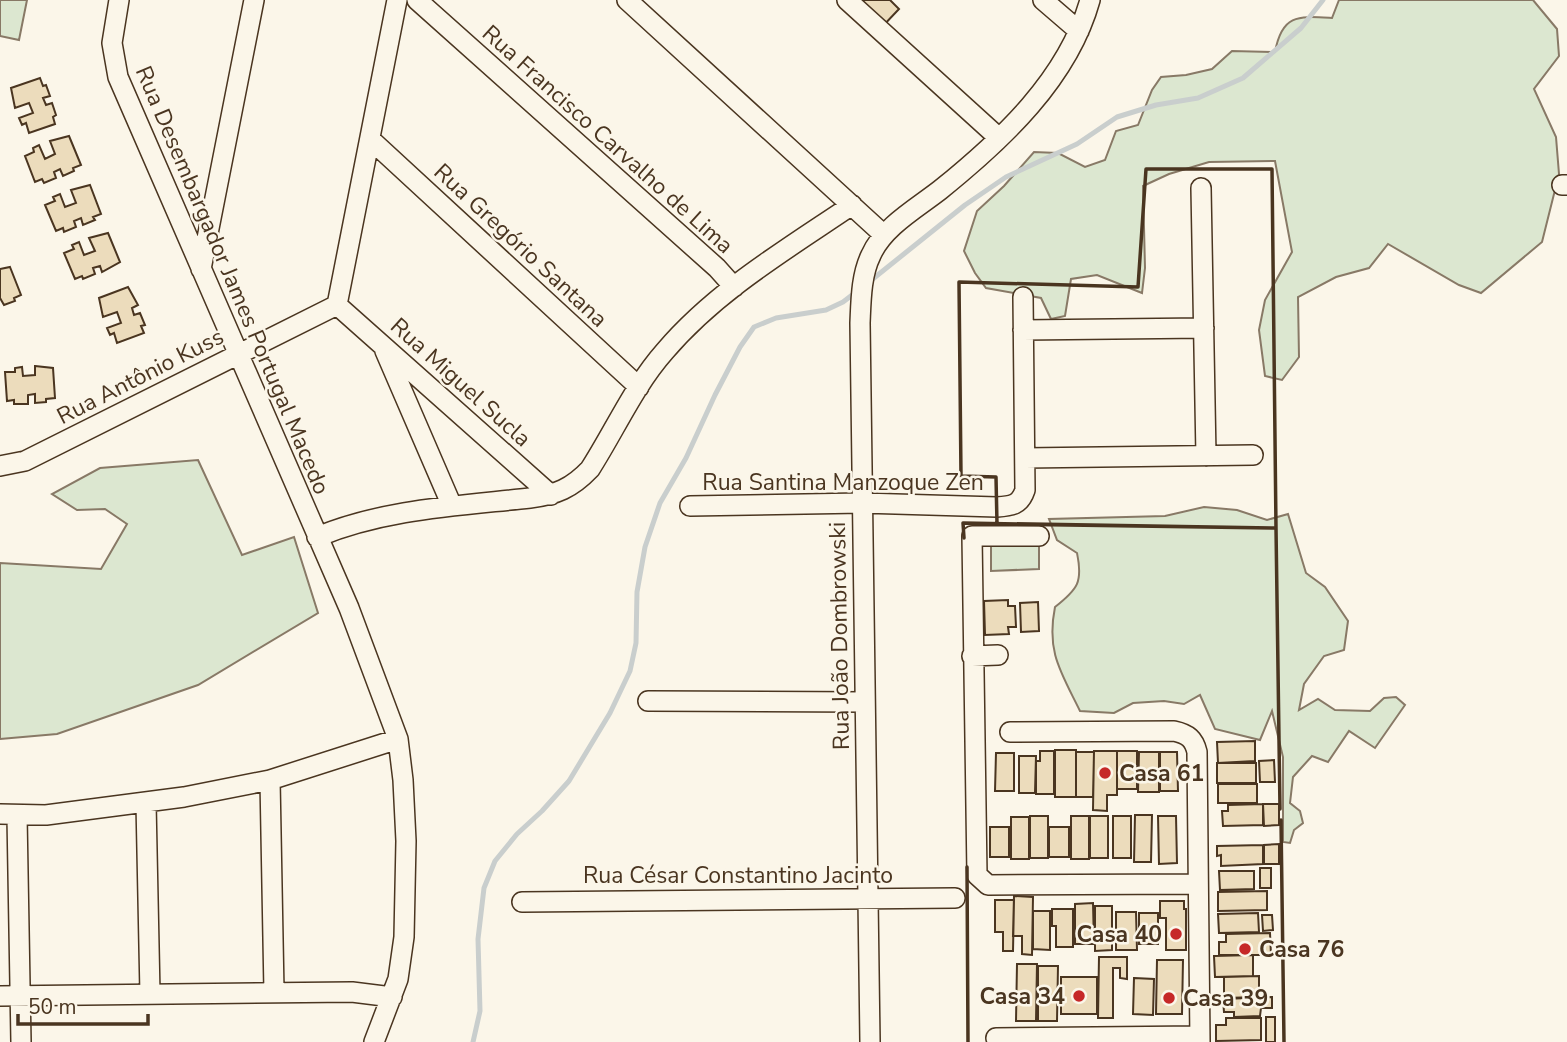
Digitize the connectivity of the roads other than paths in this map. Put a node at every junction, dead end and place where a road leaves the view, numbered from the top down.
1 (119, 0) edge
2 (254, 0) edge
3 (397, 0) edge
4 (417, 0) edge
5 (628, 0) edge
6 (847, 0) edge
7 (1043, 0) edge
8 (1090, 0) edge
9 (1079, 32) junction
10 (999, 138) junction
11 (370, 139) junction
12 (1201, 188) dead end
13 (852, 205) junction
14 (884, 235) junction
15 (201, 269) junction
16 (734, 287) junction
17 (1023, 297) dead end
18 (337, 305) junction
19 (1203, 327) junction
20 (1023, 330) junction
21 (382, 344) junction
22 (238, 354) junction
23 (639, 387) junction
24 (1253, 455) dead end
25 (1206, 456) junction
26 (1024, 458) junction
27 (0, 466) edge
28 (551, 495) junction
29 (862, 503) junction
30 (452, 506) junction
31 (690, 506) dead end
32 (1039, 536) dead end
33 (317, 537) junction
34 (998, 655) dead end
35 (972, 656) junction
36 (648, 701) dead end
37 (865, 702) junction
38 (1010, 732) dead end
39 (398, 739) junction
40 (270, 780) junction
41 (146, 803) junction
42 (8, 815) edge
43 (1198, 884) junction
44 (955, 898) dead end
45 (868, 899) junction
46 (522, 902) dead end
47 (274, 992) junction
48 (150, 994) junction
49 (20, 995) junction
50 (0, 996) edge
51 (392, 997) junction
52 (996, 1038) dead end
53 (1200, 1039) edge
54 (21, 1042) edge
55 (374, 1042) edge
56 (870, 1042) edge

1 - 15 street, Rua Desembargador James Portugal Macedo
2 - 15 street
3 - 11 street
4 - 16 street, Rua Francisco Carvalho de Lima
5 - 13 street
6 - 10 street
7 - 9 street
8 - 9 street
9 - 10 street
10 - 14 street
11 - 18 street
11 - 23 street, Rua Gregório Santana
12 - 19 street
13 - 14 street
13 - 16 street
14 - 29 street, Rua João Dombrowski
15 - 22 street, Rua Desembargador James Portugal Macedo
16 - 23 street
17 - 20 street
18 - 21 street, Rua Miguel Sucla
18 - 22 street, Rua Antônio Kuss
19 - 20 street
19 - 25 street
20 - 26 street
21 - 28 street, Rua Miguel Sucla
21 - 30 street
22 - 27 street, Rua Antônio Kuss
22 - 33 street, Rua Desembargador James Portugal Macedo
23 - 28 street
24 - 25 street
25 - 26 street
26 - 29 street, Rua Santina Manzoque Zen
28 - 30 street
29 - 31 street, Rua Santina Manzoque Zen
29 - 37 street, Rua João Dombrowski
30 - 33 street
32 - 35 street
33 - 39 street, Rua Desembargador James Portugal Macedo
34 - 35 street
35 - 43 street
36 - 37 street
37 - 45 street, Rua João Dombrowski
38 - 43 street
39 - 40 street
39 - 51 street, Rua Desembargador James Portugal Macedo
40 - 41 street
40 - 47 street
41 - 42 street
41 - 48 street
42 - 49 street
43 - 53 street
44 - 45 street, Rua César Constantino Jacinto
45 - 46 street, Rua César Constantino Jacinto
45 - 56 street, Rua João Dombrowski
47 - 48 street
47 - 51 street
48 - 49 street
49 - 50 street
49 - 54 street
51 - 55 street, Rua Desembargador James Portugal Macedo
52 - 53 street

